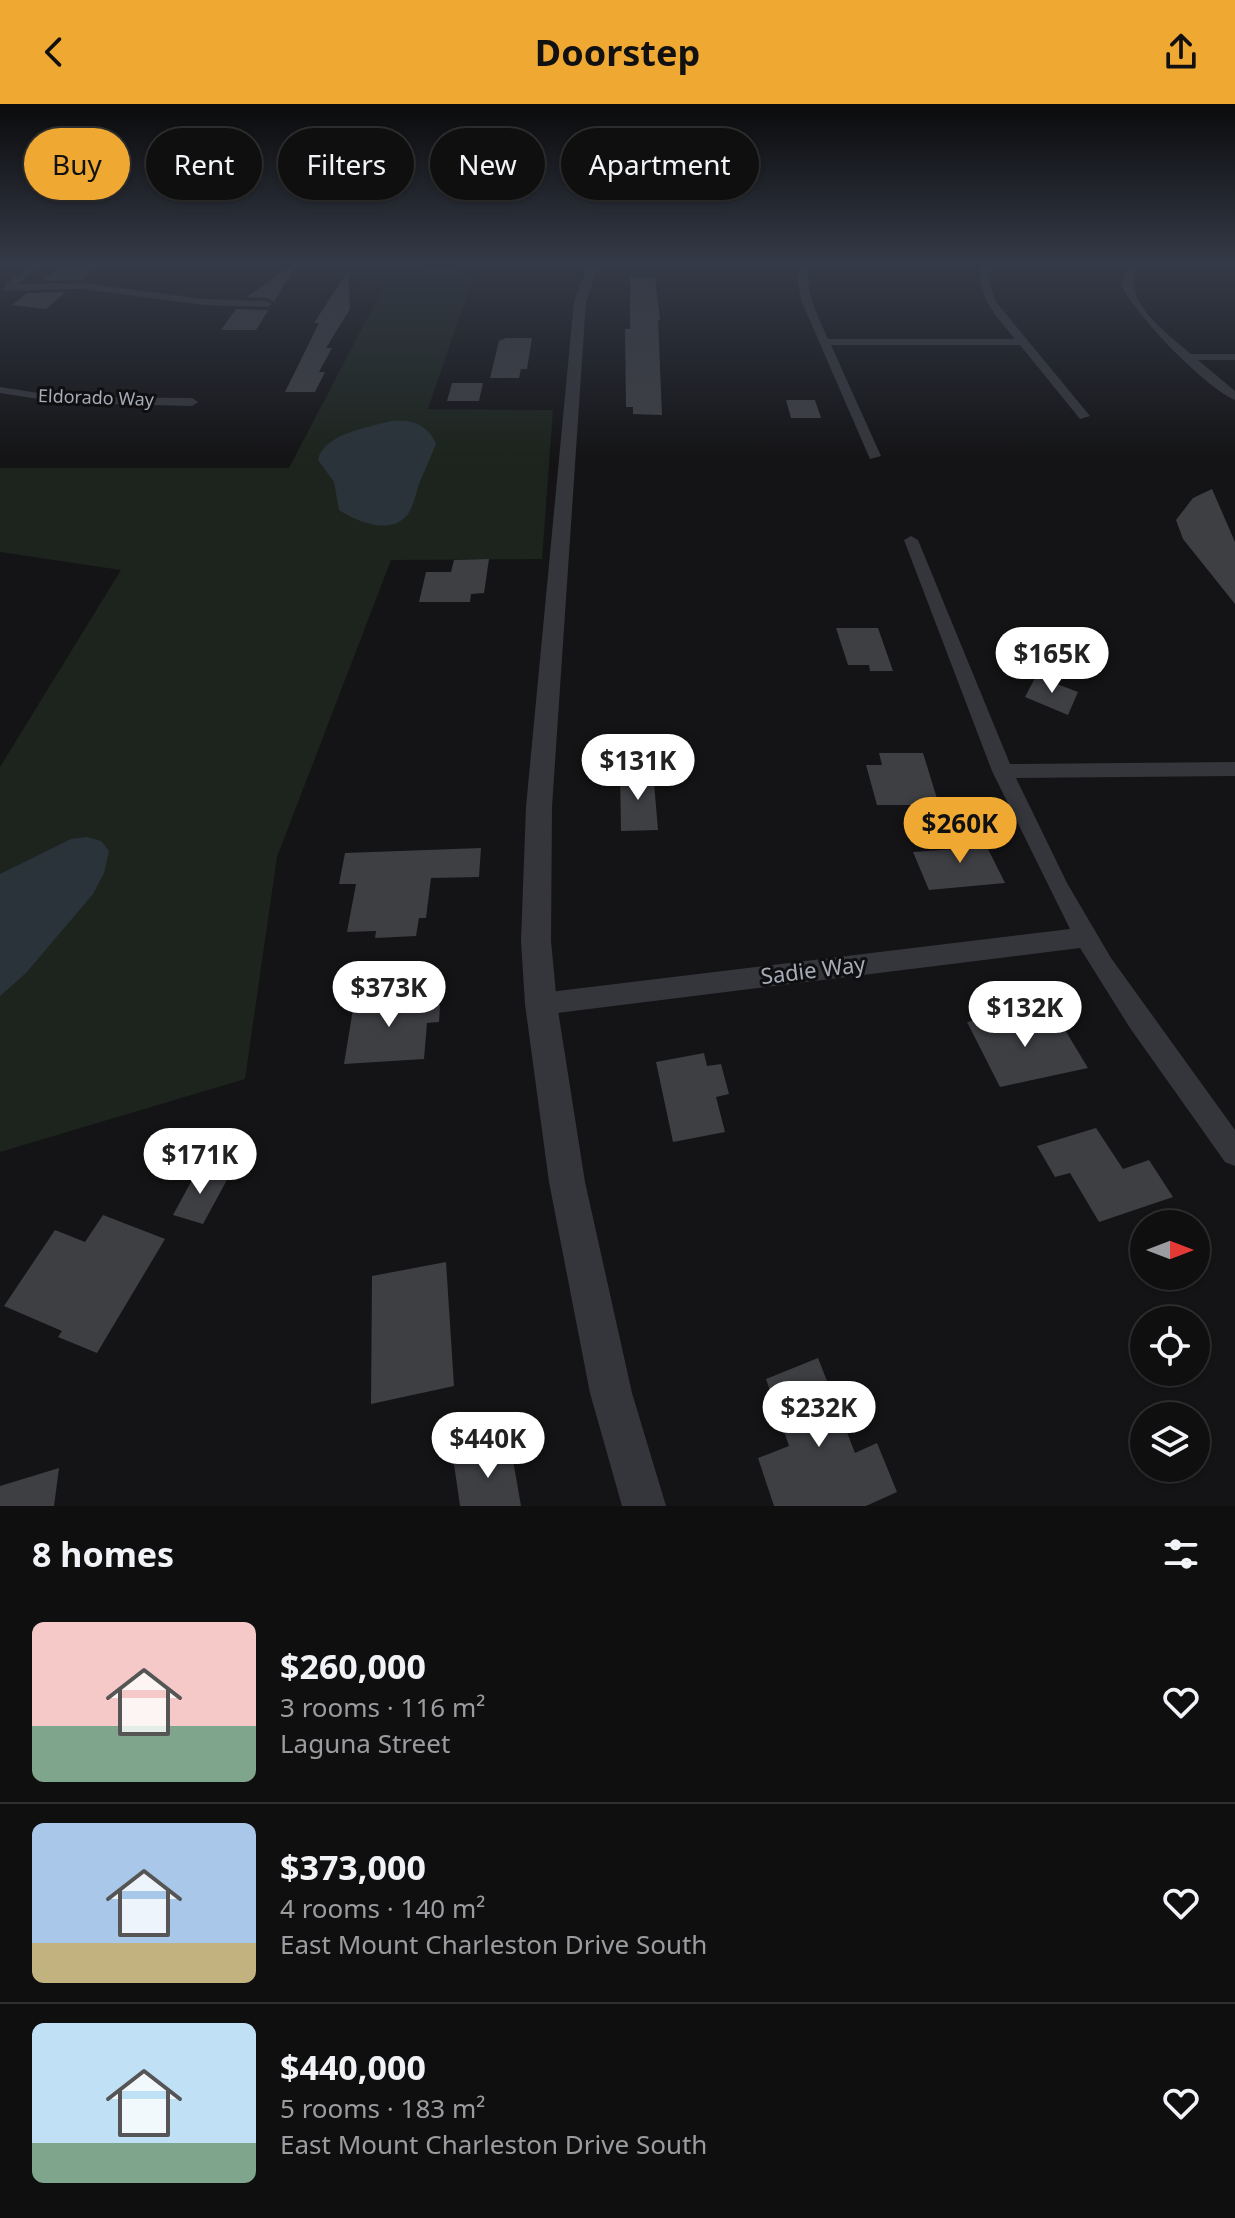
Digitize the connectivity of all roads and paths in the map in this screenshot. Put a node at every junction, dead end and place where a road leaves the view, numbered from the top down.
1 (578, 327) edge
2 (818, 327) edge
3 (1010, 327) edge
4 (1158, 327) edge
5 (824, 342) junction
6 (1020, 342) junction
7 (1191, 357) junction
8 (1235, 357) edge
9 (0, 390) edge
10 (1235, 397) edge
11 (192, 402) dead end
12 (1084, 416) dead end
13 (875, 456) dead end
14 (911, 540) dead end
15 (1235, 769) edge
16 (1002, 771) junction
17 (1086, 937) junction
18 (541, 1004) junction
19 (1235, 1152) edge
20 (644, 1506) edge

1 - 18 street
2 - 5 street
3 - 6 street
4 - 7 street
5 - 6 street
5 - 13 street
6 - 12 street
7 - 8 street
7 - 10 street
9 - 11 street, Eldorado Way
14 - 16 street
15 - 16 street
16 - 17 street
17 - 18 street, Sadie Way
17 - 19 street
18 - 20 street

